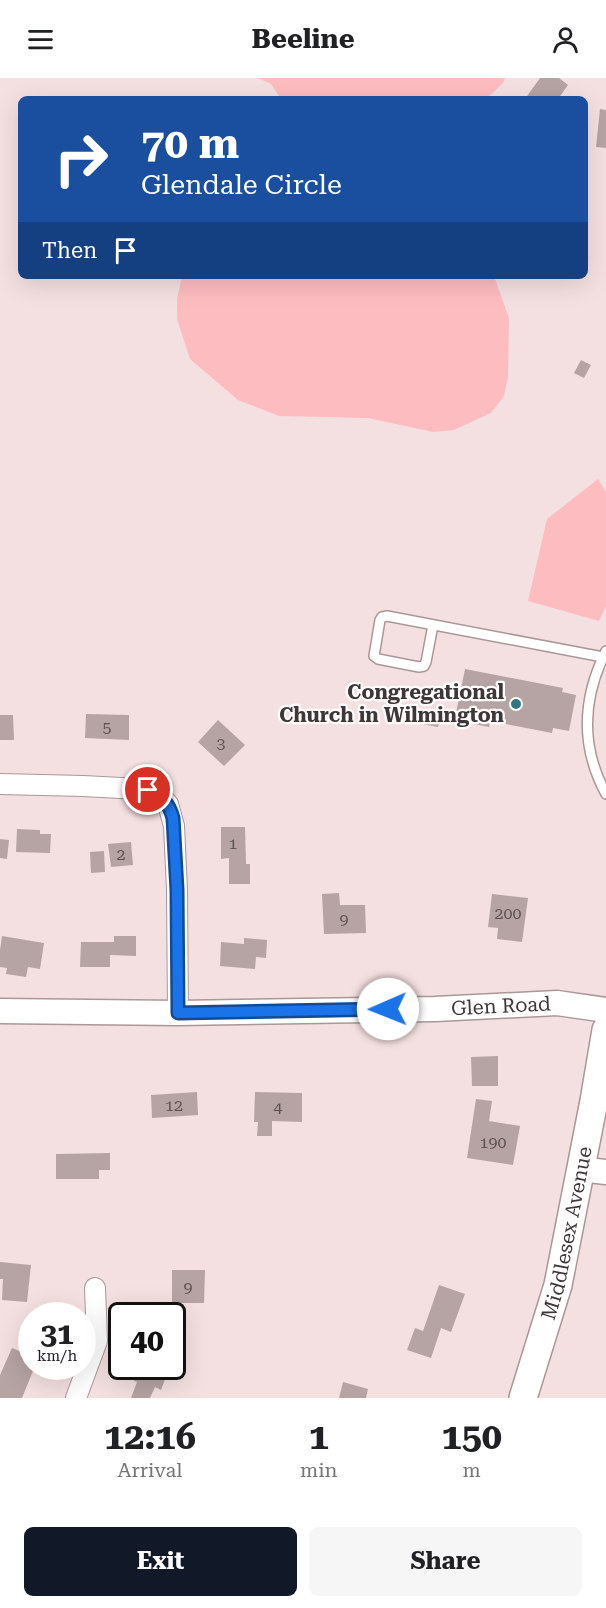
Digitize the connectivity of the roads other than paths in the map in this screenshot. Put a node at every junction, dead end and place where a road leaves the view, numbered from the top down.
1 (433, 625) junction
2 (605, 654) edge
3 (0, 784) edge
4 (606, 794) edge
5 (606, 1010) edge
6 (0, 1011) edge
7 (178, 1013) junction
8 (606, 1030) edge
9 (593, 1171) edge
10 (95, 1288) dead end
11 (76, 1398) edge
12 (523, 1398) edge

1 - 1 lane
1 - 2 lane
2 - 4 lane
3 - 7 street
5 - 7 street, Glen Road
6 - 7 street, Glen Road
8 - 9 main road, Middlesex Avenue
9 - 12 main road, Middlesex Avenue
10 - 11 street

